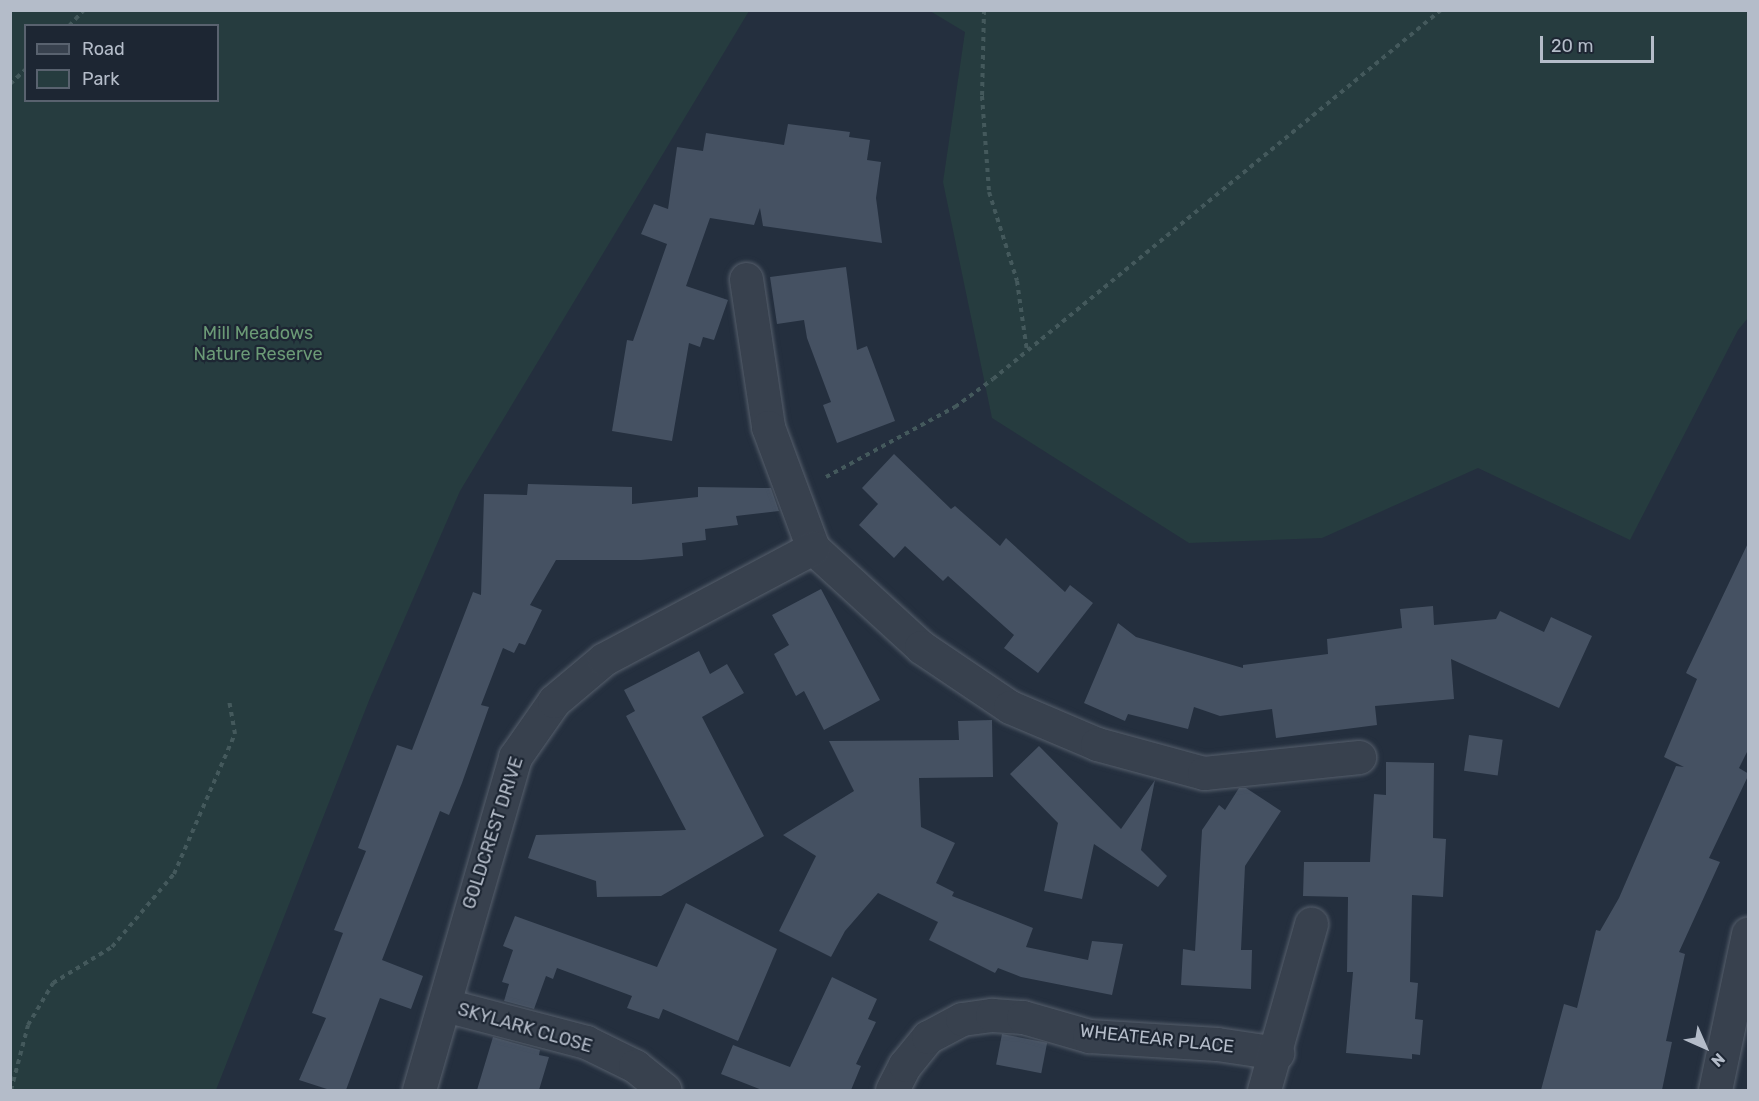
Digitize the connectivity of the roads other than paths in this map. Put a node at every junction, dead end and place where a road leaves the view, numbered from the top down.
1 (746, 279) dead end
2 (813, 548) junction
3 (1359, 757) dead end
4 (1311, 924) dead end
5 (1749, 933) edge
6 (444, 1005) junction
7 (1277, 1053) junction
8 (419, 1090) edge
9 (665, 1090) edge
10 (892, 1090) edge
11 (1264, 1090) edge
12 (1714, 1090) edge

1 - 2 street
2 - 3 street
2 - 6 street, GOLDCREST DRIVE
4 - 7 street
5 - 12 street
6 - 8 street, GOLDCREST DRIVE
6 - 9 street, SKYLARK CLOSE
7 - 10 street, WHEATEAR PLACE
7 - 11 street

